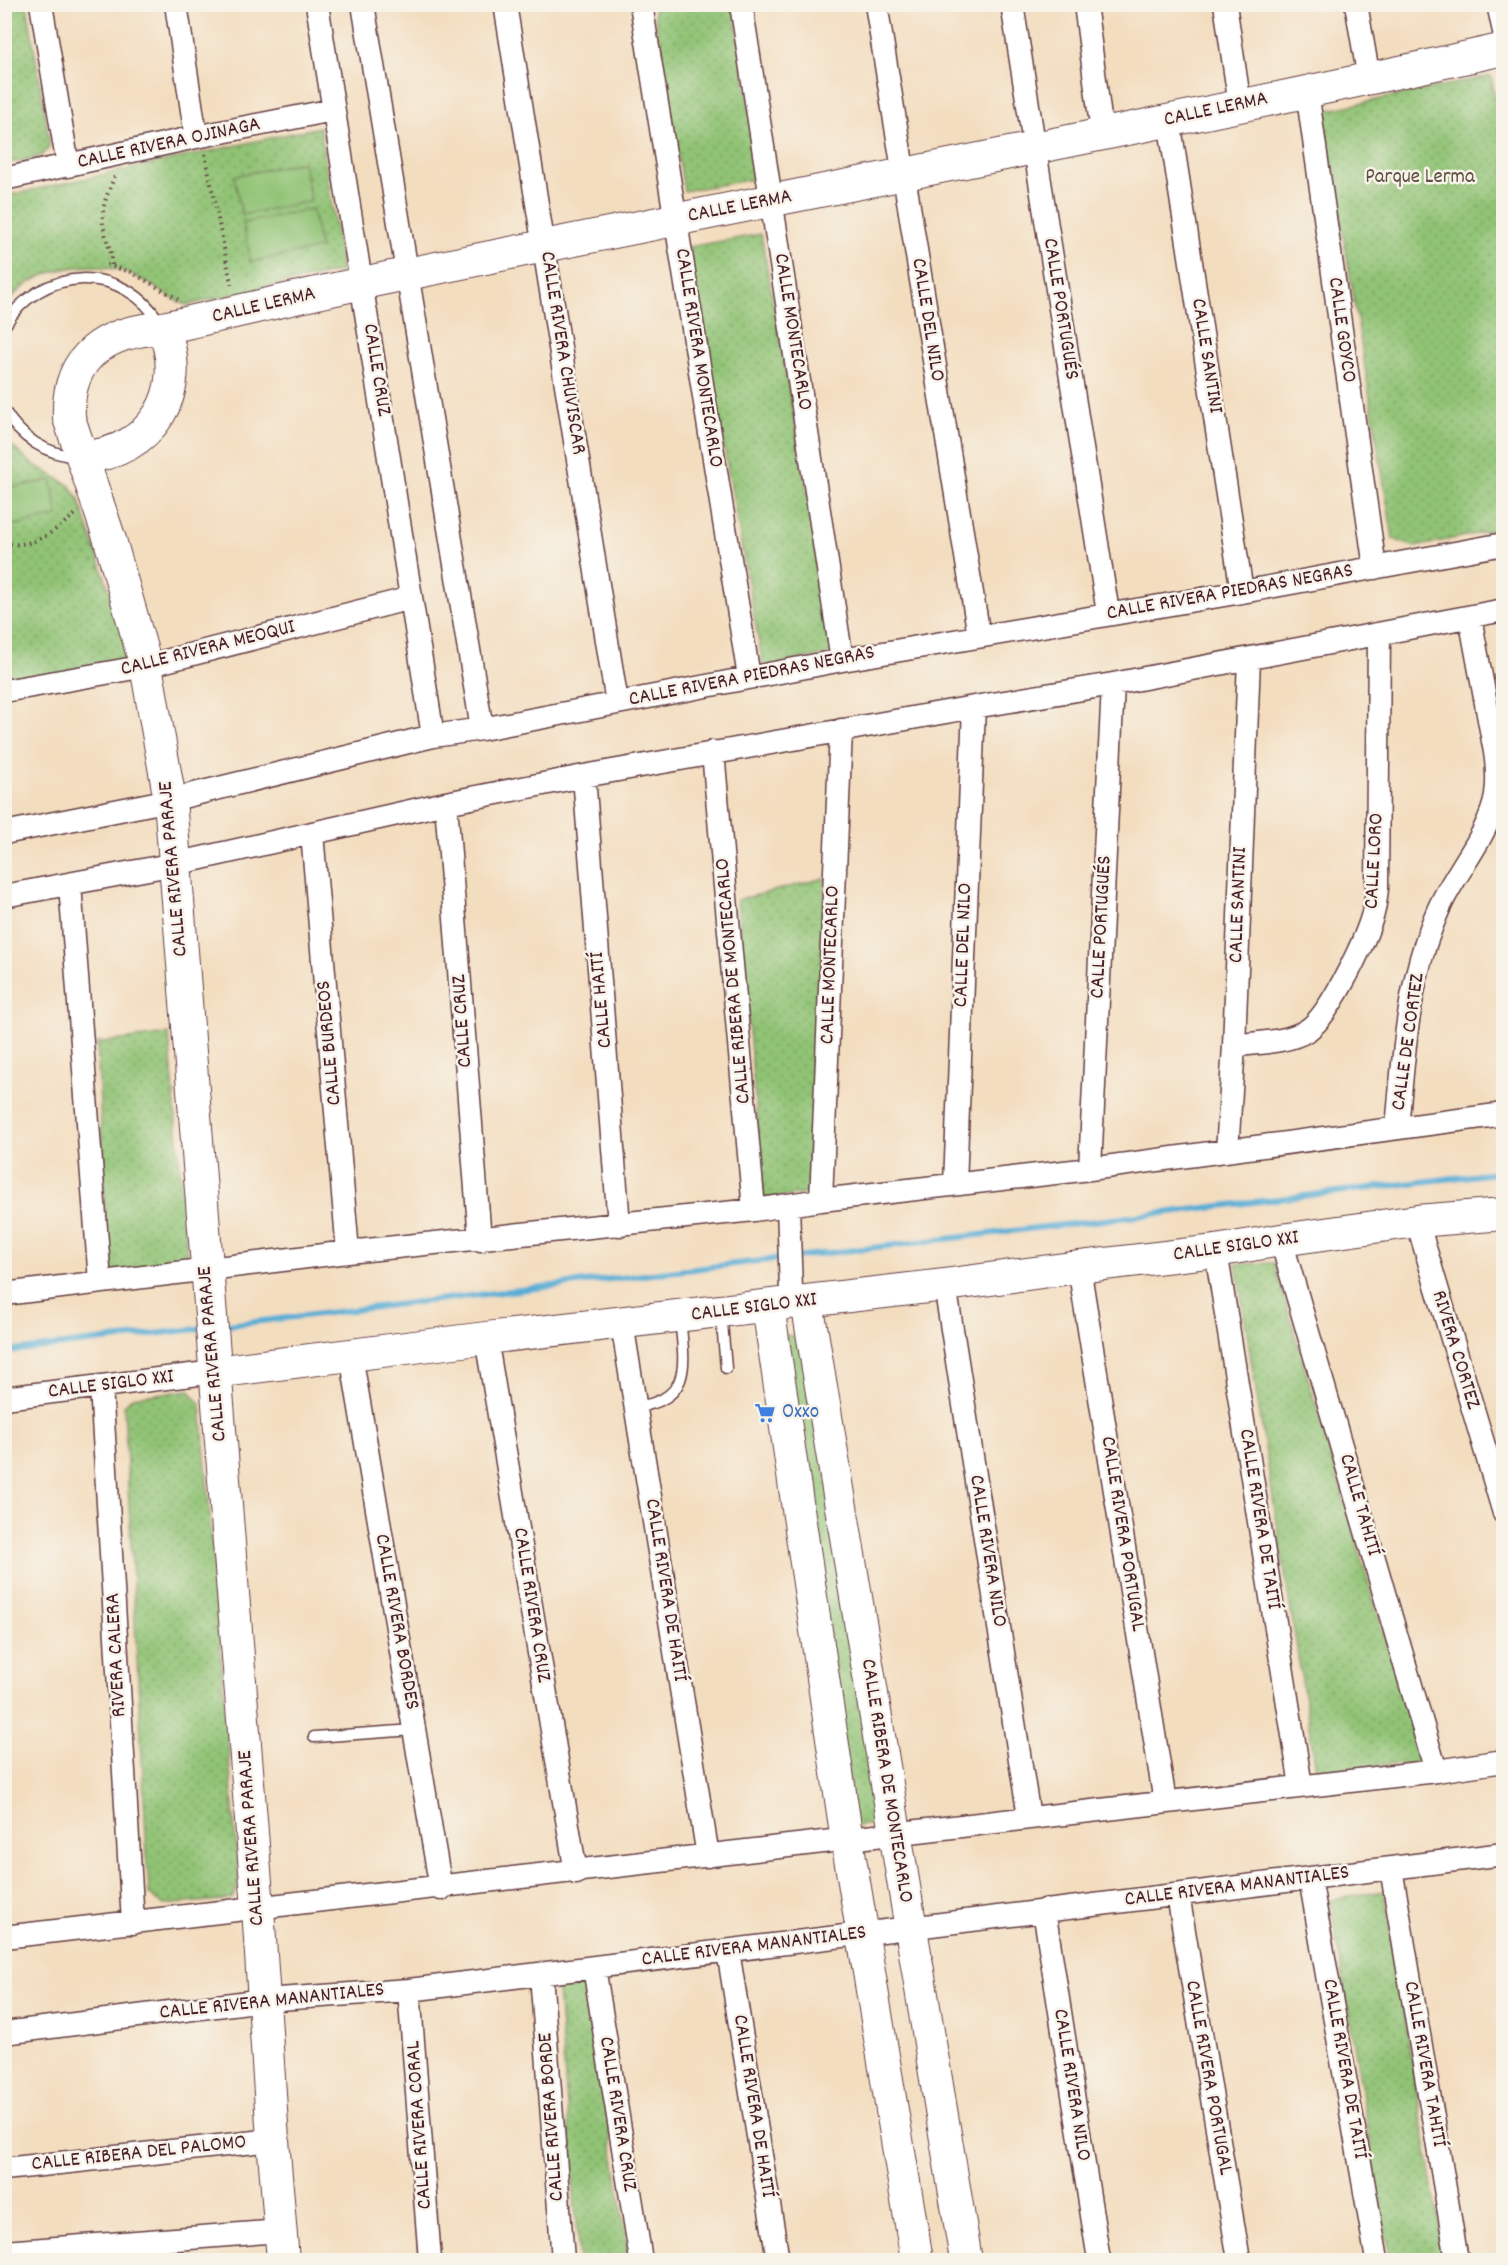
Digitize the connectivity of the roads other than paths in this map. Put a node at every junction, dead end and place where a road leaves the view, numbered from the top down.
1 (41, 4) edge
2 (176, 4) edge
3 (317, 4) edge
4 (363, 4) edge
5 (505, 4) edge
6 (641, 4) edge
7 (741, 4) edge
8 (876, 4) edge
9 (1012, 4) edge
10 (1085, 4) edge
11 (1225, 4) edge
12 (1356, 4) edge
13 (1498, 4) edge
14 (1503, 32) edge
15 (1503, 49) edge
16 (1369, 79) junction
17 (1307, 92) junction
18 (1240, 106) junction
19 (333, 110) junction
20 (1169, 120) junction
21 (1102, 133) junction
22 (199, 136) junction
23 (1034, 148) junction
24 (68, 166) junction
25 (903, 176) junction
26 (4, 179) edge
27 (772, 201) junction
28 (676, 220) junction
29 (545, 246) junction
30 (407, 273) junction
31 (363, 284) junction
32 (4, 327) edge
33 (163, 328) junction
34 (4, 410) edge
35 (83, 457) junction
36 (1503, 544) edge
37 (1375, 568) junction
38 (1242, 592) junction
39 (411, 598) junction
40 (1503, 610) edge
41 (1108, 614) junction
42 (1470, 617) junction
43 (1379, 634) junction
44 (979, 636) junction
45 (1249, 659) junction
46 (842, 660) junction
47 (146, 666) junction
48 (749, 677) junction
49 (1113, 684) junction
50 (4, 691) edge
51 (617, 703) junction
52 (974, 706) junction
53 (482, 729) junction
54 (841, 730) junction
55 (433, 736) junction
56 (713, 752) junction
57 (584, 776) junction
58 (170, 800) junction
59 (446, 803) junction
60 (4, 833) edge
61 (312, 833) junction
62 (176, 864) junction
63 (70, 884) junction
64 (4, 896) edge
65 (1234, 1046) junction
66 (1503, 1114) edge
67 (1397, 1128) junction
68 (1227, 1151) junction
69 (1090, 1169) junction
70 (955, 1184) junction
71 (821, 1200) junction
72 (788, 1206) junction
73 (754, 1210) junction
74 (1503, 1214) edge
75 (1417, 1221) junction
76 (620, 1225) junction
77 (480, 1240) junction
78 (1281, 1240) junction
79 (1216, 1251) junction
80 (348, 1252) junction
81 (1079, 1267) junction
82 (100, 1282) junction
83 (208, 1282) junction
84 (945, 1285) junction
85 (4, 1294) edge
86 (789, 1296) junction
87 (721, 1312) junction
88 (680, 1317) junction
89 (622, 1323) junction
90 (486, 1338) junction
91 (351, 1355) junction
92 (214, 1361) junction
93 (726, 1368) dead end
94 (101, 1386) junction
95 (4, 1398) edge
96 (635, 1407) junction
97 (1503, 1513) edge
98 (414, 1730) junction
99 (314, 1737) dead end
100 (1503, 1761) edge
101 (1436, 1771) junction
102 (1301, 1786) junction
103 (1165, 1802) junction
104 (1029, 1817) junction
105 (895, 1833) junction
106 (847, 1840) junction
107 (1503, 1854) edge
108 (708, 1856) junction
109 (1391, 1868) junction
110 (576, 1873) junction
111 (1310, 1878) junction
112 (441, 1889) junction
113 (1178, 1895) junction
114 (258, 1908) junction
115 (1044, 1910) junction
116 (133, 1923) junction
117 (910, 1927) junction
118 (864, 1934) junction
119 (4, 1937) edge
120 (728, 1951) junction
121 (594, 1967) junction
122 (541, 1974) junction
123 (409, 1989) junction
124 (264, 2000) junction
125 (4, 2032) edge
126 (273, 2140) junction
127 (4, 2169) edge
128 (282, 2246) edge
129 (4, 2252) edge
130 (430, 2260) edge
131 (563, 2260) edge
132 (640, 2260) edge
133 (778, 2260) edge
134 (917, 2260) edge
135 (966, 2260) edge
136 (1099, 2260) edge
137 (1239, 2260) edge
138 (1377, 2260) edge
139 (1457, 2260) edge

1 - 24 street
2 - 22 street
3 - 19 street, CALLE CRUZ
4 - 30 street
5 - 29 street, CALLE RIVERA CHUVISCAR
6 - 28 street, CALLE RIVERA MONTECARLO
7 - 27 street, CALLE MONTECARLO
8 - 25 street, CALLE DEL NILO
9 - 23 street, CALLE PORTUGUÉS
10 - 21 street
11 - 18 street
12 - 16 street
13 - 14 street
15 - 16 street, CALLE LERMA
16 - 17 street, CALLE LERMA
17 - 18 street, CALLE LERMA
17 - 37 street, CALLE GOYCO
18 - 20 street, CALLE LERMA
19 - 22 street, CALLE RIVERA OJINAGA
19 - 31 street, CALLE CRUZ
20 - 21 street, CALLE LERMA
20 - 38 street, CALLE SANTINI
21 - 23 street, CALLE LERMA
22 - 24 street, CALLE RIVERA OJINAGA
23 - 25 street, CALLE LERMA
23 - 41 street, CALLE PORTUGUÉS
24 - 26 street, CALLE RIVERA OJINAGA
25 - 27 street, CALLE LERMA
25 - 44 street, CALLE DEL NILO
27 - 28 street, CALLE LERMA
27 - 46 street, CALLE MONTECARLO
28 - 29 street, CALLE LERMA
28 - 48 street, CALLE RIVERA MONTECARLO
29 - 30 street, CALLE LERMA
29 - 51 street, CALLE RIVERA CHUVISCAR
30 - 31 street, CALLE LERMA
30 - 53 street
31 - 33 street, CALLE LERMA
31 - 39 street, CALLE CRUZ
32 - 33 lane
33 - 35 street
33 - 35 street, CALLE LERMA
34 - 35 lane
35 - 47 street, CALLE RIVERA PARAJE
36 - 37 street, CALLE RIVERA PIEDRAS NEGRAS
37 - 38 street, CALLE RIVERA PIEDRAS NEGRAS
38 - 41 street, CALLE RIVERA PIEDRAS NEGRAS
39 - 47 street, CALLE RIVERA MEOQUI
39 - 55 street, CALLE CRUZ
40 - 42 street
41 - 44 street, CALLE RIVERA PIEDRAS NEGRAS
42 - 43 street
42 - 67 street, CALLE DE CORTEZ
43 - 45 street
43 - 65 street, CALLE LORO
44 - 46 street, CALLE RIVERA PIEDRAS NEGRAS
45 - 49 street
45 - 65 street, CALLE SANTINI
46 - 48 street, CALLE RIVERA PIEDRAS NEGRAS
47 - 50 street, CALLE RIVERA MEOQUI
47 - 58 street, CALLE RIVERA PARAJE
48 - 51 street, CALLE RIVERA PIEDRAS NEGRAS
49 - 52 street
49 - 69 street, CALLE PORTUGUÉS
51 - 53 street, CALLE RIVERA PIEDRAS NEGRAS
52 - 54 street
52 - 70 street, CALLE DEL NILO
53 - 55 street, CALLE RIVERA PIEDRAS NEGRAS
54 - 56 street
54 - 71 street, CALLE MONTECARLO
55 - 58 street, CALLE RIVERA PIEDRAS NEGRAS
56 - 57 street
56 - 73 street, CALLE RIBERA DE MONTECARLO
57 - 59 street
57 - 76 street, CALLE HAITÍ
58 - 60 street, CALLE RIVERA PIEDRAS NEGRAS
58 - 62 street, CALLE RIVERA PARAJE
59 - 61 street
59 - 77 street, CALLE CRUZ
61 - 62 street
61 - 80 street, CALLE BURDEOS
62 - 63 street
62 - 83 street, CALLE RIVERA PARAJE
63 - 64 street
63 - 82 street
65 - 68 street, CALLE SANTINI
66 - 67 street
67 - 68 street
68 - 69 street
69 - 70 street
70 - 71 street
71 - 72 street
72 - 73 street
72 - 86 street
73 - 76 street
74 - 75 street, CALLE SIGLO XXI
75 - 78 street, CALLE SIGLO XXI
75 - 97 street, RIVERA CORTEZ
76 - 77 street
77 - 80 street
78 - 79 street, CALLE SIGLO XXI
78 - 101 street, CALLE TAHITÍ
79 - 81 street, CALLE SIGLO XXI
79 - 102 street, CALLE RIVERA DE TAITÍ
80 - 83 street
81 - 84 street, CALLE SIGLO XXI
81 - 103 street, CALLE RIVERA PORTUGAL
82 - 83 street
82 - 85 street
83 - 92 street, CALLE RIVERA PARAJE
84 - 86 street, CALLE SIGLO XXI
84 - 104 street, CALLE RIVERA NILO
86 - 87 street, CALLE SIGLO XXI
86 - 105 street, CALLE RIBERA DE MONTECARLO
86 - 106 street
87 - 88 street, CALLE SIGLO XXI
87 - 93 lane
88 - 89 street, CALLE SIGLO XXI
88 - 96 lane
89 - 90 street, CALLE SIGLO XXI
89 - 96 street, CALLE RIVERA DE HAITÍ
90 - 91 street, CALLE SIGLO XXI
90 - 110 street, CALLE RIVERA CRUZ
91 - 92 street, CALLE SIGLO XXI
91 - 98 street, CALLE RIVERA BORDES
92 - 94 street, CALLE SIGLO XXI
92 - 114 street, CALLE RIVERA PARAJE
94 - 95 street, CALLE SIGLO XXI
94 - 116 street, RIVERA CALERA
96 - 108 street, CALLE RIVERA DE HAITÍ
98 - 99 lane
98 - 112 street, CALLE RIVERA BORDES
100 - 101 street
101 - 102 street
102 - 103 street
103 - 104 street
104 - 105 street
105 - 106 street
105 - 117 street, CALLE RIBERA DE MONTECARLO
106 - 108 street
106 - 118 street
107 - 109 street, CALLE RIVERA MANANTIALES
108 - 110 street
109 - 111 street, CALLE RIVERA MANANTIALES
109 - 139 street, CALLE RIVERA TAHITÍ
110 - 112 street
111 - 113 street, CALLE RIVERA MANANTIALES
111 - 138 street, CALLE RIVERA DE TAITÍ
112 - 114 street
113 - 115 street, CALLE RIVERA MANANTIALES
113 - 137 street, CALLE RIVERA PORTUGAL
114 - 116 street
114 - 124 street, CALLE RIVERA PARAJE
115 - 117 street, CALLE RIVERA MANANTIALES
115 - 136 street, CALLE RIVERA NILO
116 - 119 street
117 - 118 street, CALLE RIVERA MANANTIALES
117 - 135 street, CALLE RIBERA DE MONTECARLO
118 - 120 street, CALLE RIVERA MANANTIALES
118 - 134 street
120 - 121 street, CALLE RIVERA MANANTIALES
120 - 133 street, CALLE RIVERA DE HAITÍ
121 - 122 street, CALLE RIVERA MANANTIALES
121 - 132 street, CALLE RIVERA CRUZ
122 - 123 street, CALLE RIVERA MANANTIALES
122 - 131 street, CALLE RIVERA BORDE
123 - 124 street, CALLE RIVERA MANANTIALES
123 - 130 street, CALLE RIVERA CORAL
124 - 125 street, CALLE RIVERA MANANTIALES
124 - 126 street, CALLE RIVERA PARAJE
126 - 127 street, CALLE RIBERA DEL PALOMO
126 - 128 street, CALLE RIVERA PARAJE
128 - 129 street

